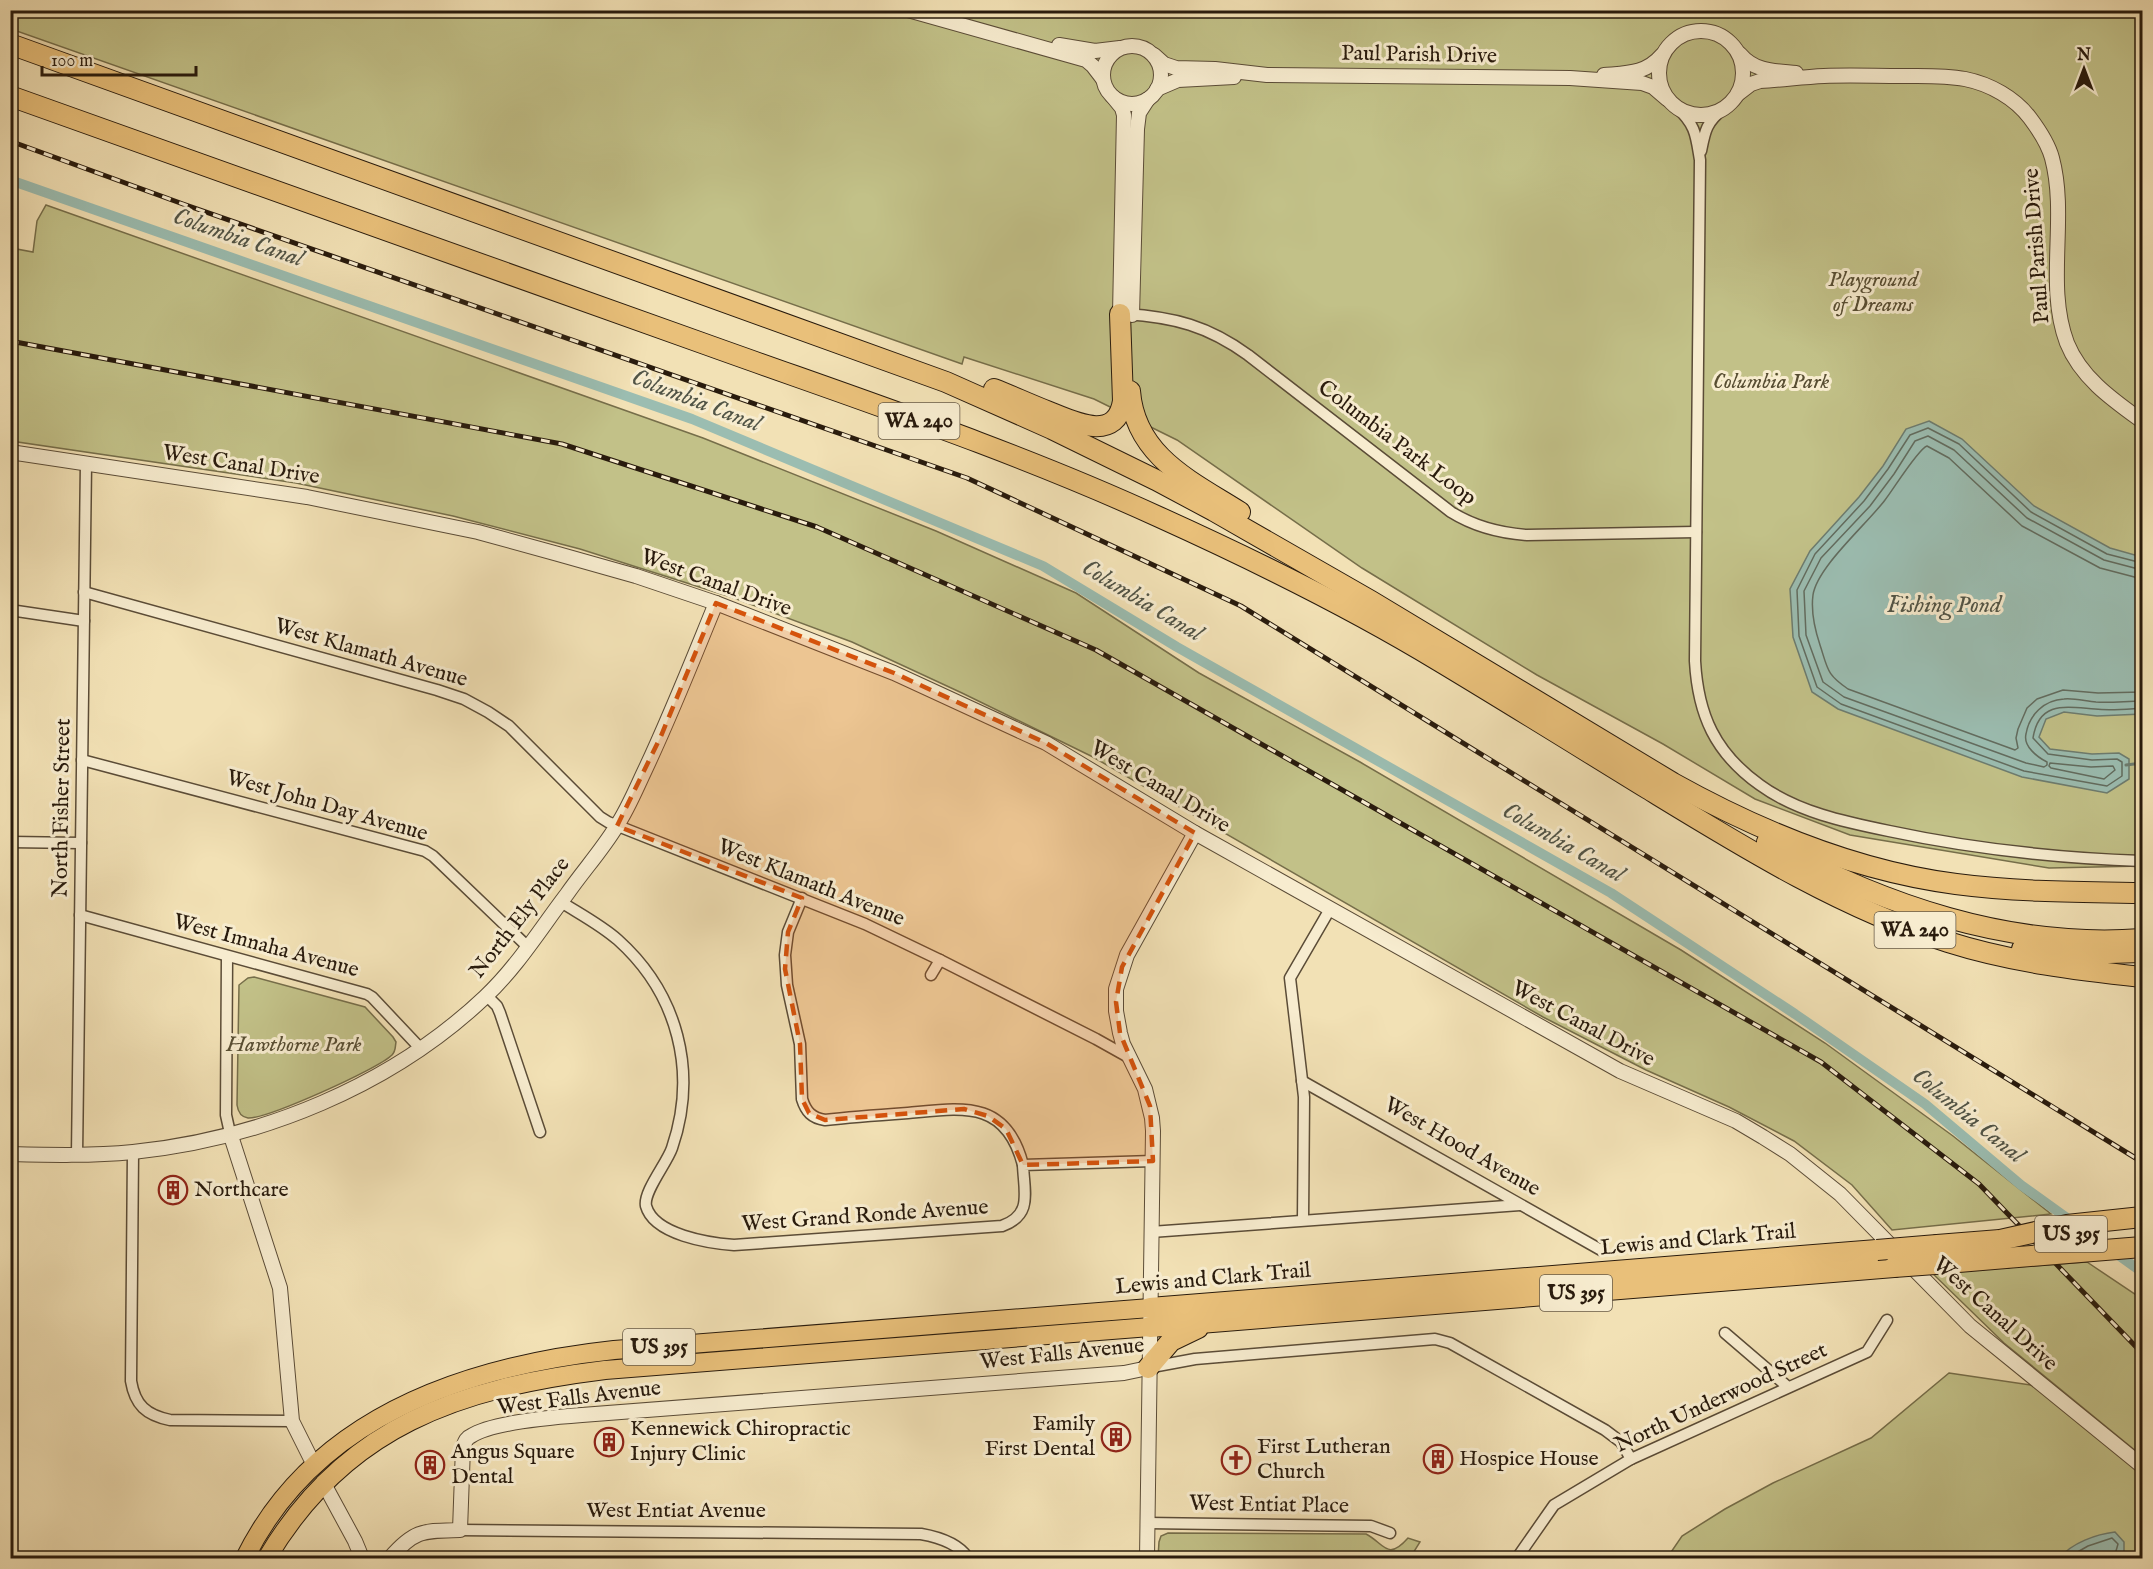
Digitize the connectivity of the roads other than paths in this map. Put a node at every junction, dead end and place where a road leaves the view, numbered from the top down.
1 (908, 10) edge
2 (1009, 39) junction
3 (10, 44) edge
4 (1121, 48) junction
5 (1737, 51) junction
6 (1664, 53) junction
7 (1154, 56) junction
8 (1267, 75) junction
9 (1822, 76) junction
10 (1570, 78) junction
11 (1103, 79) junction
12 (1153, 94) junction
13 (1738, 94) junction
14 (10, 96) edge
15 (1113, 97) junction
16 (1672, 103) junction
17 (1723, 110) junction
18 (1700, 160) junction
19 (668, 282) junction
20 (1126, 314) junction
21 (2142, 421) edge
22 (10, 452) edge
23 (86, 463) junction
24 (1696, 532) junction
25 (84, 592) junction
26 (1371, 601) junction
27 (716, 603) junction
28 (10, 610) edge
29 (84, 621) junction
30 (82, 760) junction
31 (1673, 783) junction
32 (617, 826) junction
33 (1195, 833) junction
34 (10, 842) edge
35 (81, 843) junction
36 (2142, 861) edge
37 (1774, 864) junction
38 (2142, 893) edge
39 (802, 898) junction
40 (561, 902) junction
41 (1330, 909) junction
42 (80, 915) junction
43 (2142, 939) edge
44 (528, 947) junction
45 (2142, 952) edge
46 (227, 957) junction
47 (940, 960) junction
48 (931, 975) dead end
49 (2142, 977) edge
50 (487, 996) junction
51 (422, 1049) junction
52 (1130, 1058) junction
53 (1302, 1081) junction
54 (540, 1132) dead end
55 (230, 1133) junction
56 (133, 1152) junction
57 (10, 1154) edge
58 (77, 1155) junction
59 (1153, 1161) junction
60 (1023, 1165) junction
61 (1520, 1205) junction
62 (2142, 1216) edge
63 (1303, 1220) junction
64 (2142, 1228) edge
65 (1151, 1232) junction
66 (2142, 1247) edge
67 (2003, 1249) junction
68 (1601, 1250) dead end
69 (1936, 1254) junction
70 (1150, 1318) junction
71 (1887, 1320) dead end
72 (1212, 1322) junction
73 (1725, 1333) dead end
74 (1149, 1368) junction
75 (1788, 1387) junction
76 (292, 1421) junction
77 (1631, 1459) junction
78 (314, 1465) junction
79 (2142, 1466) edge
80 (323, 1482) junction
81 (1147, 1523) junction
82 (460, 1530) junction
83 (1390, 1533) dead end
84 (967, 1557) edge
85 (245, 1558) edge
86 (267, 1558) edge
87 (362, 1558) edge
88 (390, 1558) edge
89 (1147, 1558) edge
90 (1517, 1558) edge

1 - 2 street
2 - 4 street
2 - 11 street
3 - 19 highway, WA 240
4 - 7 street
4 - 11 street
5 - 6 street
5 - 9 street, Paul Parish Drive
5 - 13 street
6 - 10 street, Paul Parish Drive
6 - 16 street
7 - 8 street, Paul Parish Drive
7 - 12 street
8 - 10 street, Paul Parish Drive
8 - 12 street, Paul Parish Drive
9 - 13 street, Paul Parish Drive
9 - 21 street, Paul Parish Drive
10 - 16 street, Paul Parish Drive
11 - 15 street
12 - 15 street
12 - 20 street
13 - 17 street
14 - 37 highway, WA 240
15 - 20 street
16 - 17 street
16 - 18 street
17 - 18 street
18 - 24 street
19 - 20 highway
19 - 26 highway, WA 240
20 - 24 street, Columbia Park Loop
20 - 26 highway
22 - 23 street, West Canal Drive
23 - 25 street, North Fisher Street
23 - 27 street, West Canal Drive
24 - 36 street
25 - 29 street, North Fisher Street
25 - 32 street, West Klamath Avenue
26 - 31 highway, WA 240
27 - 32 street, North Ely Place
27 - 33 street, West Canal Drive
28 - 29 street
29 - 30 street, North Fisher Street
30 - 35 street, North Fisher Street
30 - 44 street, West John Day Avenue
31 - 38 highway, WA 240
31 - 43 highway
32 - 39 street, West Klamath Avenue
32 - 40 street, North Ely Place
33 - 41 street, West Canal Drive
33 - 52 street
34 - 35 street
35 - 42 street, North Fisher Street
37 - 45 highway
37 - 49 highway, WA 240
39 - 47 street, West Klamath Avenue
39 - 60 street
40 - 44 street, North Ely Place
40 - 60 street, West Grand Ronde Avenue
41 - 53 street
41 - 79 street, West Canal Drive
42 - 46 street, West Imnaha Avenue
42 - 58 street, North Fisher Street
44 - 50 street, North Ely Place
46 - 51 street, West Imnaha Avenue
46 - 55 street
47 - 48 street
47 - 52 street, West Klamath Avenue
50 - 51 street, North Ely Place
50 - 54 street
51 - 55 street, North Ely Place
52 - 59 street
53 - 61 street, West Hood Avenue
53 - 63 street
55 - 56 street
55 - 76 street
56 - 58 street
56 - 76 street
57 - 58 street
59 - 60 street
59 - 65 street
61 - 63 street
61 - 68 street, West Hood Avenue
62 - 67 highway, bridge
63 - 65 street
64 - 67 highway, Lewis and Clark Trail / US 395, bridge
65 - 70 street
66 - 67 highway, Lewis and Clark Trail / US 395, bridge
67 - 69 highway, Lewis and Clark Trail / US 395
69 - 70 highway, Lewis and Clark Trail / US 395, bridge
69 - 72 highway, Lewis and Clark Trail / US 395, bridge
70 - 72 highway, Lewis and Clark Trail / US 395
70 - 74 street
70 - 78 highway, Lewis and Clark Trail / US 395
70 - 80 highway, Lewis and Clark Trail / US 395
71 - 75 street, North Underwood Street
72 - 74 highway
73 - 75 street
74 - 77 street, West Falls Avenue
74 - 81 street
74 - 82 street, West Falls Avenue
75 - 77 street, North Underwood Street
76 - 78 street
77 - 90 street, North Underwood Street
78 - 85 highway, US 395
80 - 86 highway, US 395
80 - 87 street
81 - 83 street, West Entiat Place
81 - 89 street
82 - 84 street, West Entiat Avenue
82 - 88 street, West Entiat Avenue

